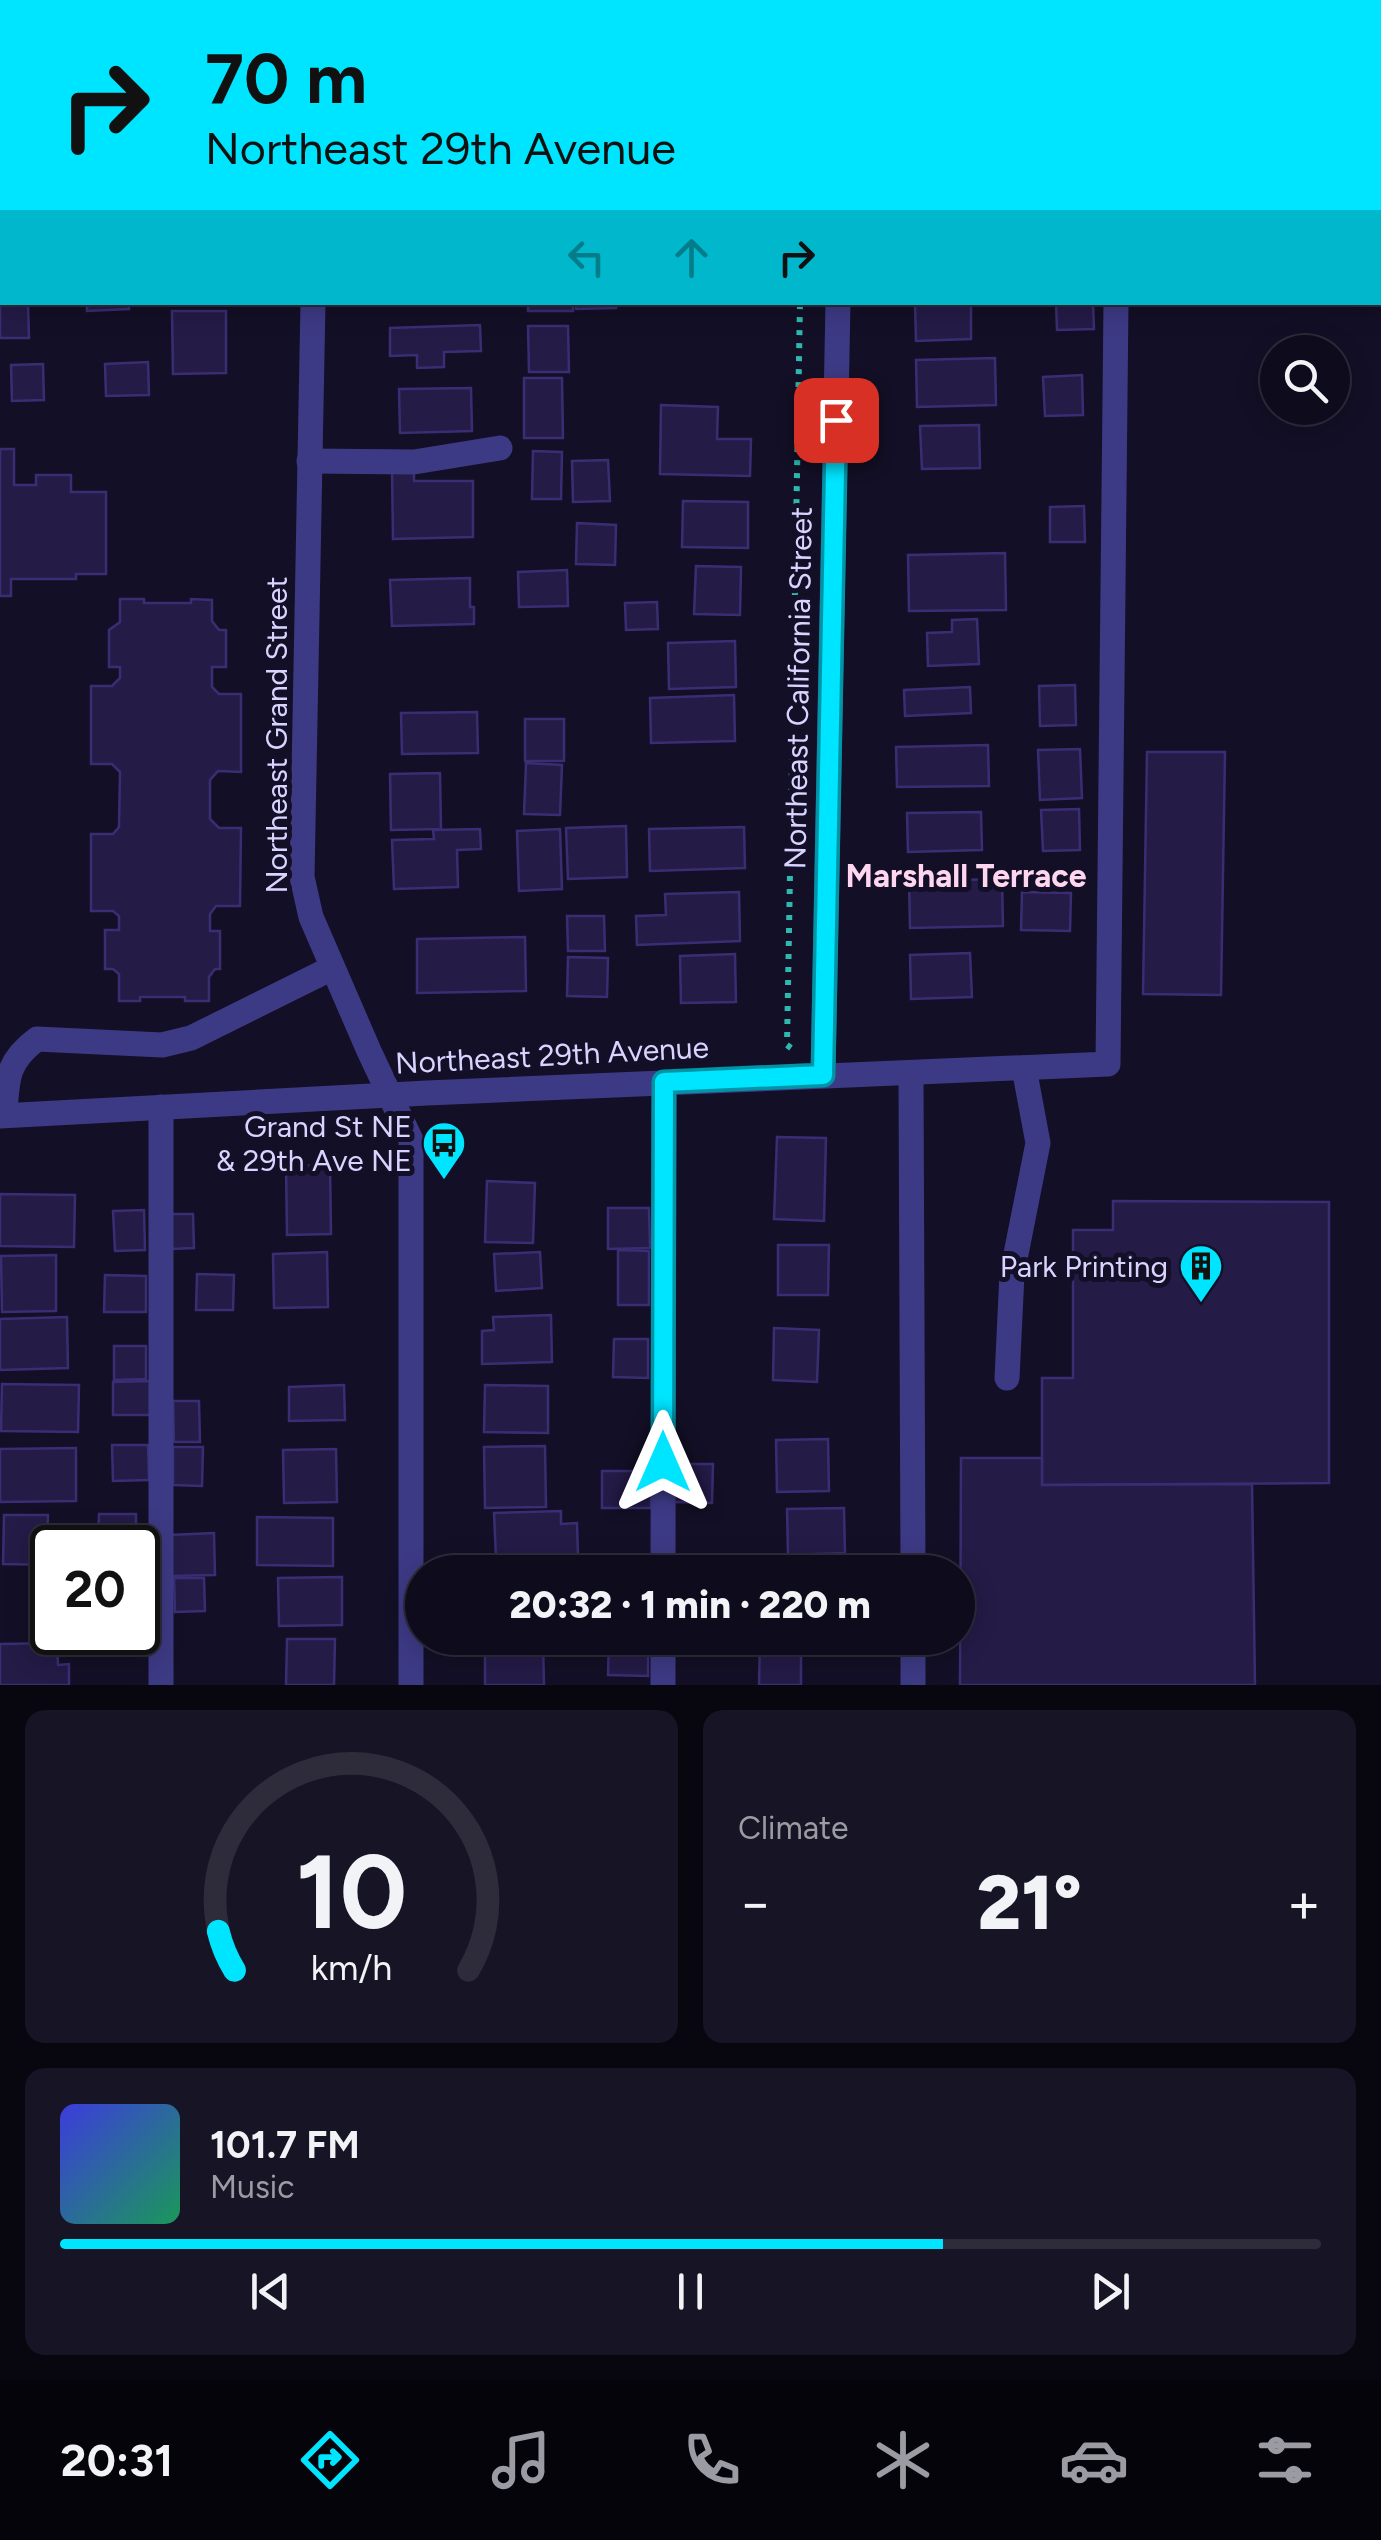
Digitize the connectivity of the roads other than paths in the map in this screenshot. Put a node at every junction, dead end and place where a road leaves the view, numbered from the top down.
1 (314, 305) edge
2 (838, 305) edge
3 (1116, 305) edge
4 (500, 448) dead end
5 (309, 460) junction
6 (332, 968) junction
7 (1024, 1068) junction
8 (911, 1073) junction
9 (823, 1075) junction
10 (664, 1082) junction
11 (391, 1095) junction
12 (160, 1107) junction
13 (2, 1116) edge
14 (1007, 1378) dead end
15 (663, 1555) edge
16 (913, 1555) edge
17 (663, 1655) edge
18 (913, 1655) edge
19 (161, 1685) edge
20 (412, 1685) edge
21 (663, 1685) edge
22 (913, 1685) edge

1 - 5 street, Northeast Grand Street
2 - 9 street, Northeast California Street
3 - 7 street, Northeast 29th Avenue
4 - 5 street
5 - 6 street, Northeast Grand Street
6 - 11 street, Northeast Grand Street
6 - 13 street
7 - 8 street, Northeast 29th Avenue
7 - 14 street
8 - 9 street, Northeast 29th Avenue
8 - 16 street
9 - 10 street, Northeast 29th Avenue
10 - 11 street, Northeast 29th Avenue
10 - 15 street
11 - 12 street, Northeast 29th Avenue
11 - 20 street, Northeast Grand Street
12 - 13 street, Northeast 29th Avenue
12 - 19 street
17 - 21 street
18 - 22 street

